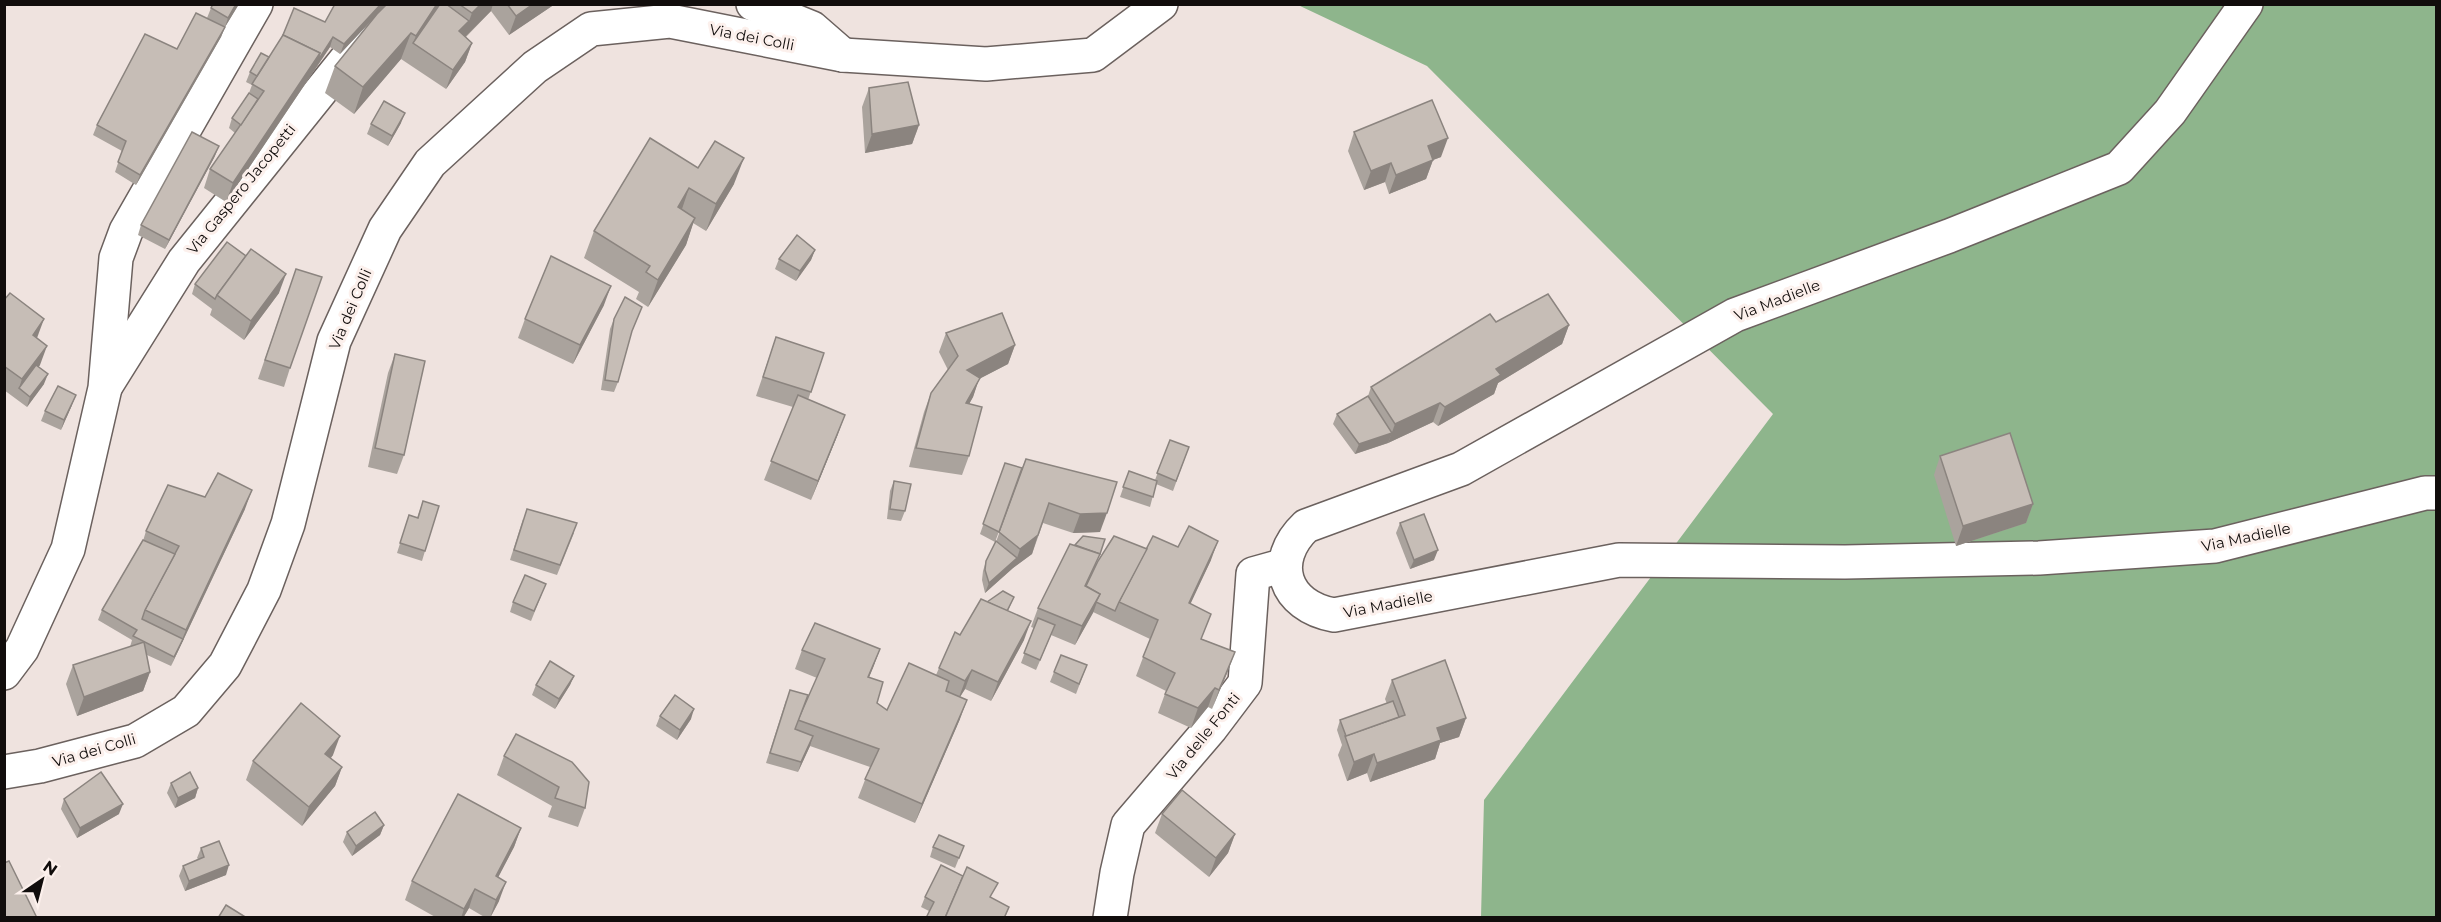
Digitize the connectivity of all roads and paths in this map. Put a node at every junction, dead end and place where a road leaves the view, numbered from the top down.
1 (256, 4) edge
2 (397, 4) edge
3 (753, 4) edge
4 (1161, 4) edge
5 (2246, 4) edge
6 (843, 55) junction
7 (105, 388) junction
8 (2436, 493) edge
9 (1285, 565) junction
10 (4, 674) edge
11 (4, 772) edge
12 (1110, 918) edge

1 - 7 street, Via Gaspero Jacopetti
2 - 7 street, Via Gaspero Jacopetti
3 - 6 street, Via dei Colli
4 - 6 street, Via dei Colli
5 - 9 street, Via Madielle
6 - 11 street, Via dei Colli
7 - 10 street, Via Gaspero Jacopetti
8 - 9 street, Via Madielle
9 - 12 street, Via delle Fonti

